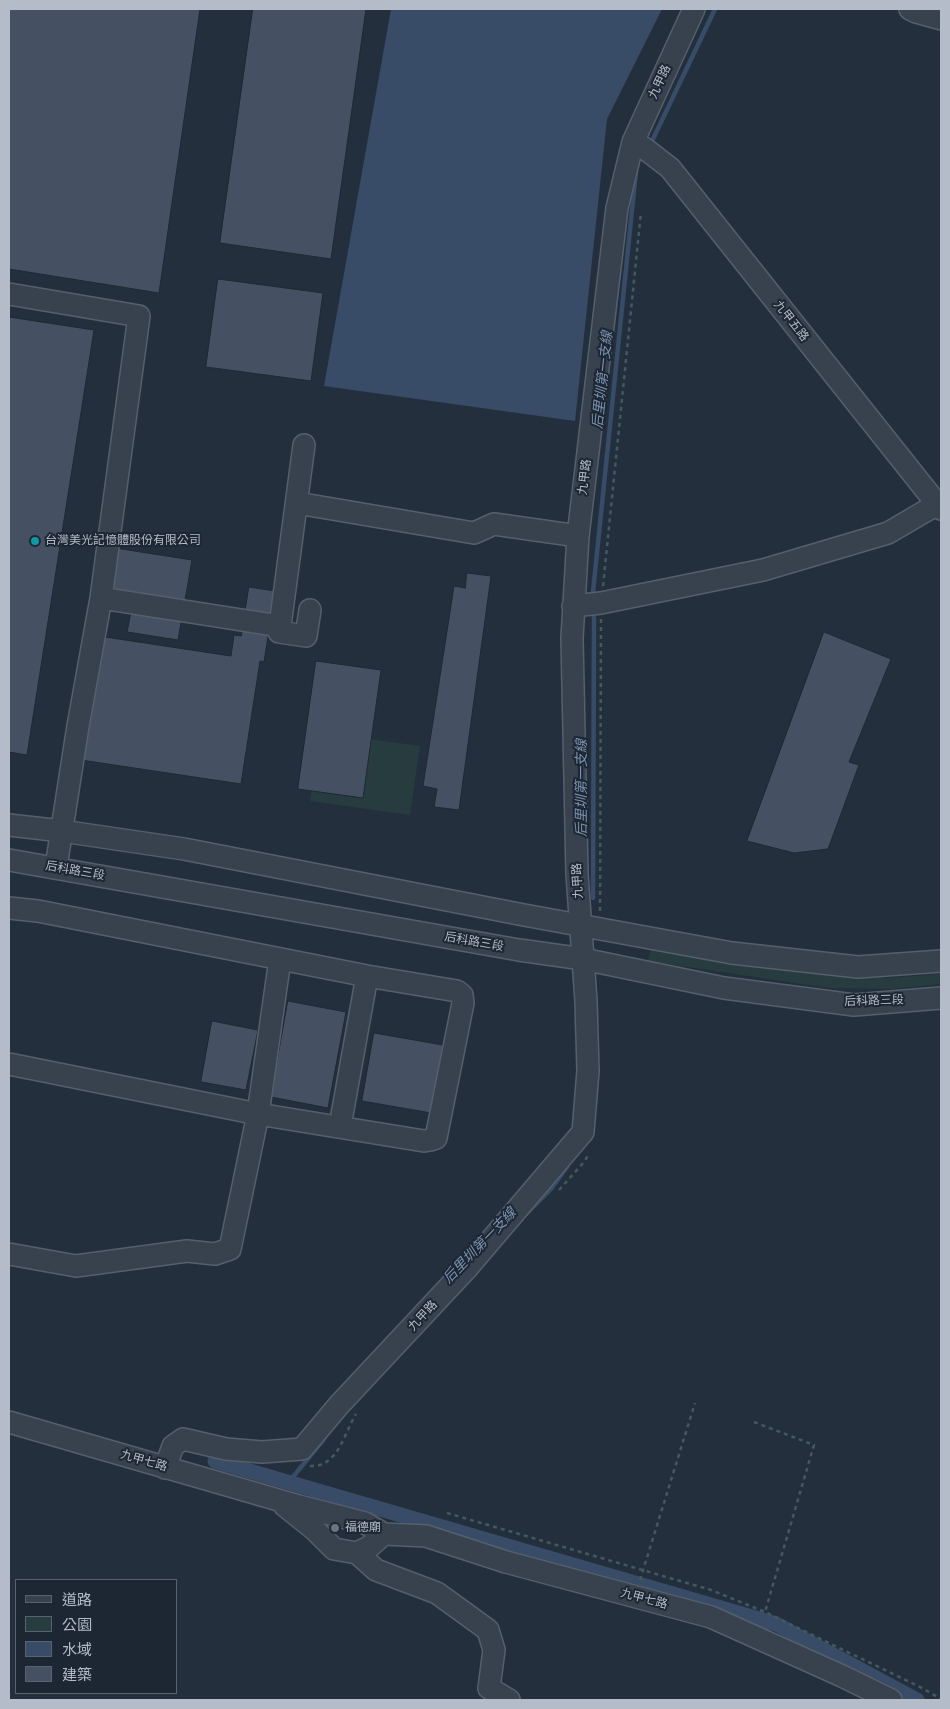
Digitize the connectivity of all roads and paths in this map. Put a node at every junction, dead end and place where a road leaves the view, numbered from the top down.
1 (694, 9) edge
2 (910, 9) edge
3 (941, 19) edge
4 (633, 142) junction
5 (9, 294) edge
6 (304, 445) dead end
7 (297, 504) junction
8 (940, 505) edge
9 (578, 536) junction
10 (102, 598) junction
11 (574, 606) junction
12 (310, 610) dead end
13 (280, 626) junction
14 (9, 826) edge
15 (62, 831) junction
16 (9, 860) edge
17 (56, 867) junction
18 (9, 908) edge
19 (581, 924) junction
20 (280, 959) junction
21 (584, 959) junction
22 (941, 961) edge
23 (366, 976) junction
24 (941, 998) edge
25 (9, 1064) edge
26 (258, 1114) junction
27 (340, 1126) junction
28 (9, 1254) edge
29 (695, 1403) dead end
30 (9, 1422) edge
31 (754, 1422) dead end
32 (166, 1468) junction
33 (279, 1501) junction
34 (384, 1534) junction
35 (357, 1553) junction
36 (635, 1596) junction
37 (765, 1612) dead end
38 (509, 1700) edge
39 (892, 1700) edge

1 - 4 street, 九甲路
2 - 3 street
4 - 8 street, 九甲五路
4 - 9 street, 九甲路
5 - 10 street
6 - 7 street
7 - 9 street
7 - 13 street
8 - 11 street
9 - 11 street, 九甲路
10 - 13 street
10 - 15 street
11 - 19 street, 九甲路
12 - 13 street
14 - 15 street
15 - 17 street
15 - 19 street
16 - 17 street, 后科路三段
17 - 21 street, 后科路三段
18 - 20 street
19 - 21 street, 九甲路
19 - 22 street
20 - 23 street
20 - 26 street
21 - 24 street, 后科路三段
21 - 32 street, 九甲路
23 - 27 street
23 - 27 street
25 - 26 street
26 - 27 street
26 - 28 street
29 - 36 path
30 - 32 street, 九甲七路
31 - 37 path
32 - 33 street, 九甲七路
33 - 34 street, 九甲七路
33 - 35 street, 九甲七路
34 - 35 street
34 - 36 street, 九甲七路
35 - 38 street
36 - 39 street, 九甲七路

